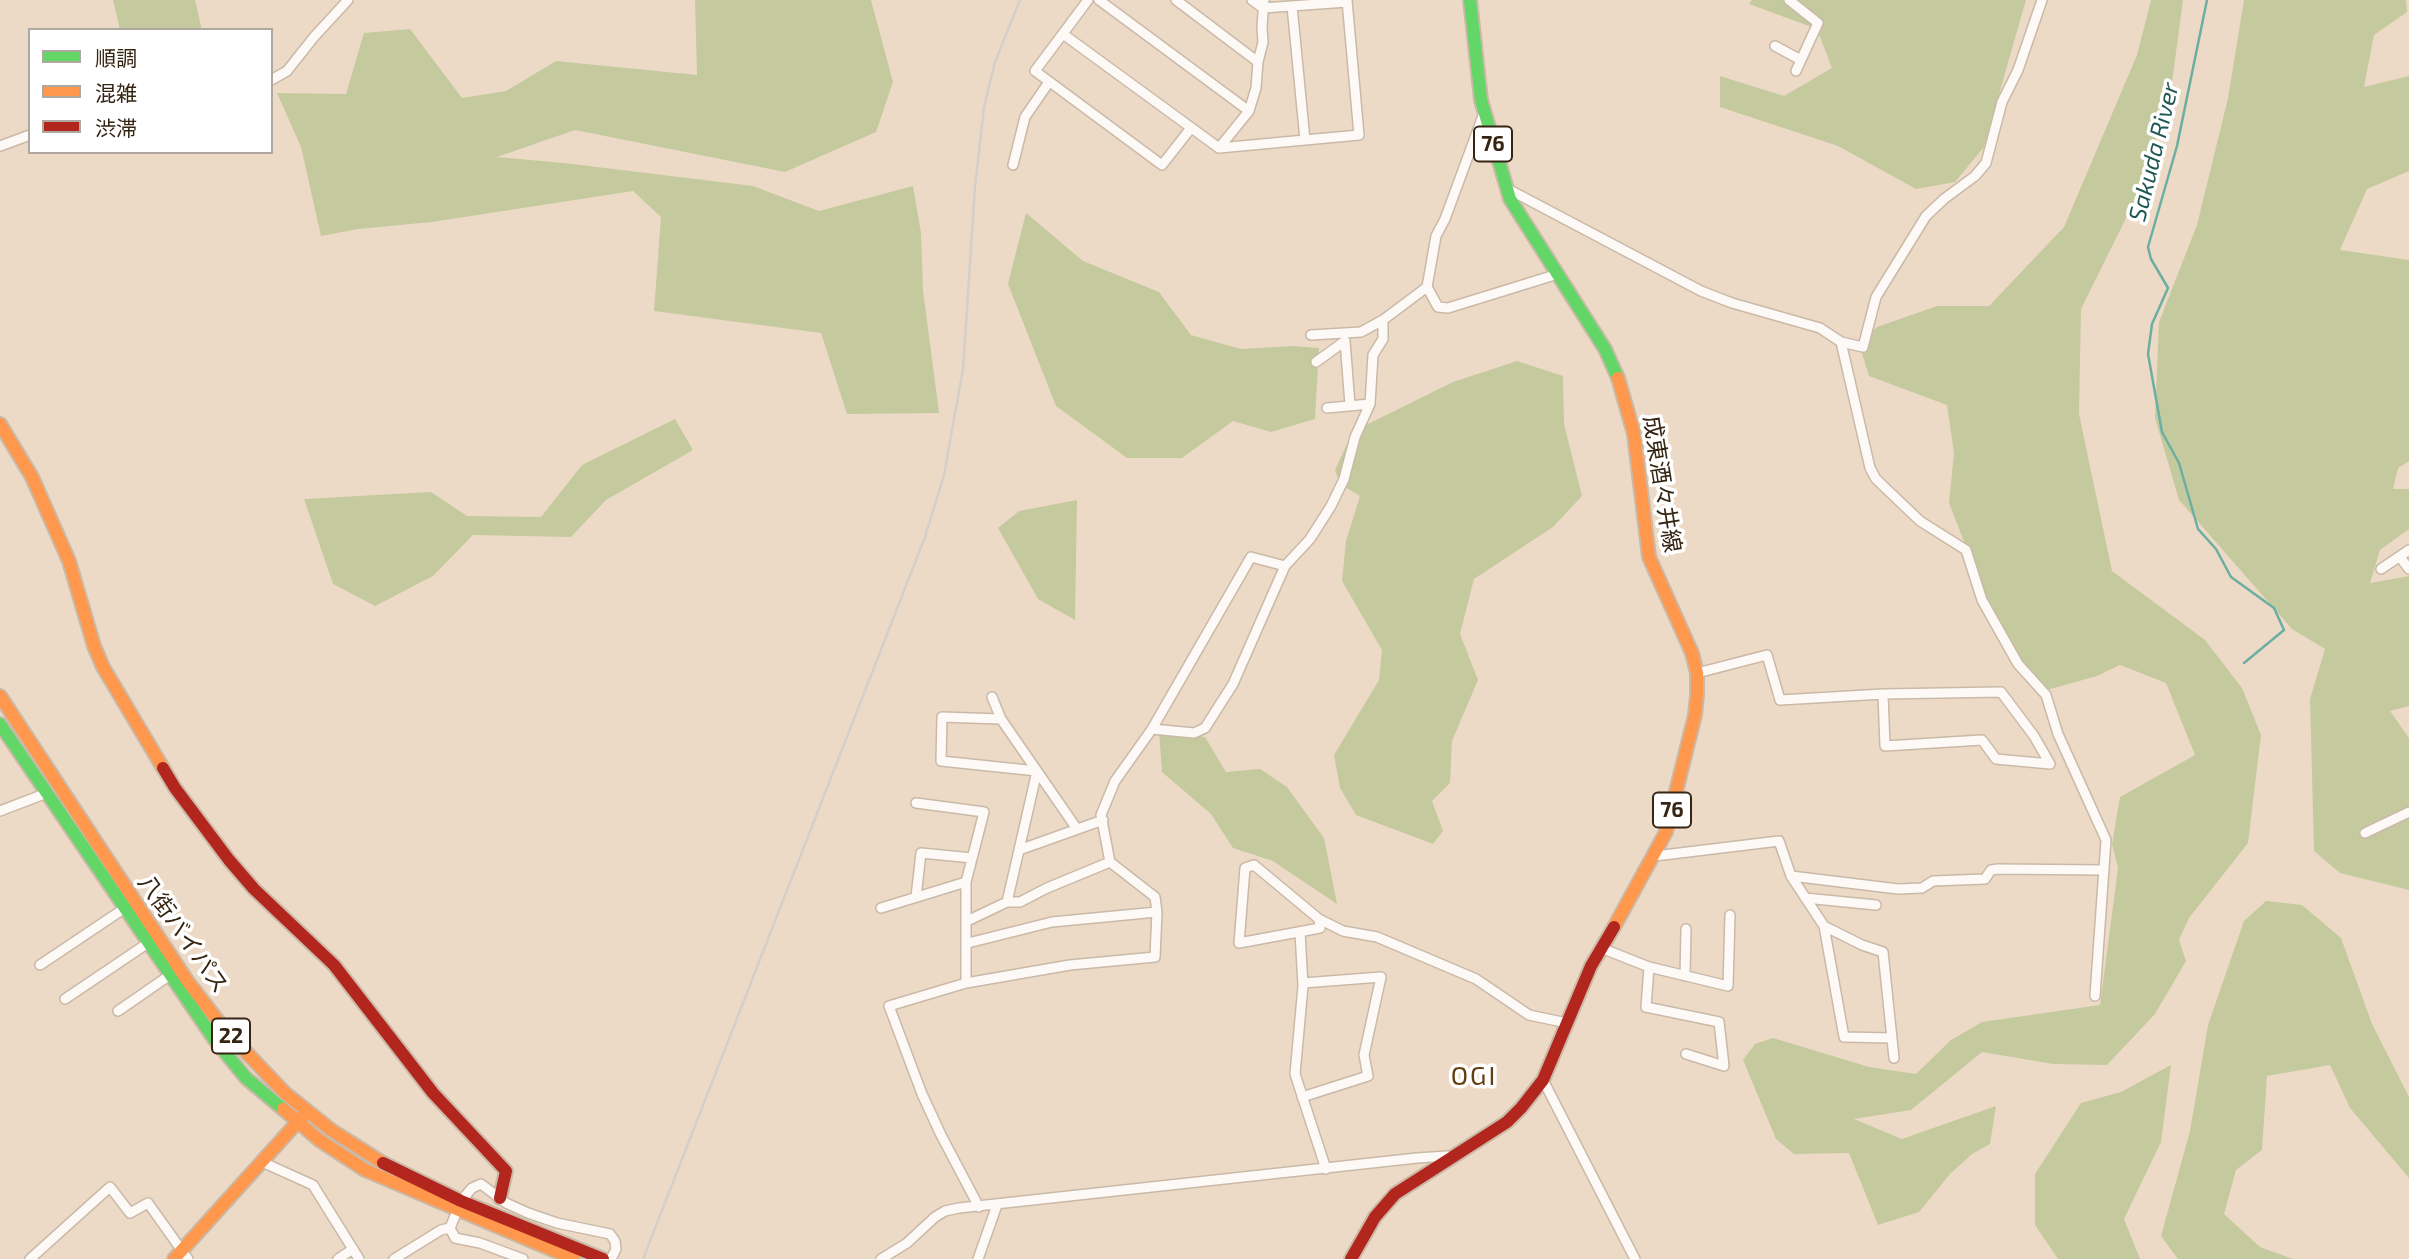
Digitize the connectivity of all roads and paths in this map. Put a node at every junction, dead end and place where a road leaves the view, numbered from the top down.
1 (348, 0) edge
2 (1088, 0) edge
3 (1099, 0) edge
4 (1175, 0) edge
5 (1252, 0) edge
6 (1470, 0) edge
7 (1789, 0) edge
8 (2042, 0) edge
9 (1347, 1) edge
10 (1264, 4) edge
11 (1292, 6) junction
12 (1063, 33) junction
13 (1775, 46) dead end
14 (1801, 60) junction
15 (1258, 62) junction
16 (1796, 71) dead end
17 (273, 79) edge
18 (1049, 82) junction
19 (1249, 111) junction
20 (1484, 113) junction
21 (1191, 128) junction
22 (28, 136) edge
23 (1305, 140) junction
24 (0, 146) edge
25 (1219, 148) junction
26 (1013, 165) dead end
27 (1506, 188) junction
28 (1558, 274) junction
29 (1427, 287) junction
30 (1383, 320) junction
31 (1311, 335) dead end
32 (1841, 342) junction
33 (1316, 362) dead end
34 (1370, 404) junction
35 (1350, 405) junction
36 (1327, 408) dead end
37 (0, 424) edge
38 (2409, 550) edge
39 (2400, 556) junction
40 (1285, 566) junction
41 (2381, 569) dead end
42 (2409, 569) edge
43 (1697, 673) junction
44 (1883, 694) junction
45 (0, 696) edge
46 (992, 696) dead end
47 (1001, 719) junction
48 (0, 724) edge
49 (1152, 729) junction
50 (1037, 771) junction
51 (47, 793) junction
52 (916, 803) dead end
53 (0, 811) edge
54 (2409, 812) edge
55 (1102, 820) junction
56 (1077, 829) junction
57 (2365, 833) dead end
58 (1019, 850) junction
59 (1655, 856) junction
60 (972, 858) junction
61 (1110, 862) junction
62 (2104, 870) junction
63 (1791, 876) junction
64 (966, 882) junction
65 (916, 897) junction
66 (1805, 898) junction
67 (1007, 902) junction
68 (1876, 905) dead end
69 (125, 908) junction
70 (881, 908) dead end
71 (1157, 912) junction
72 (1730, 915) dead end
73 (1319, 919) junction
74 (967, 921) junction
75 (1824, 926) junction
76 (1686, 929) dead end
77 (1300, 932) junction
78 (148, 943) junction
79 (968, 943) junction
80 (1601, 948) junction
81 (40, 965) dead end
82 (1649, 967) junction
83 (170, 975) junction
84 (1685, 976) junction
85 (967, 983) junction
86 (1303, 983) junction
87 (2095, 996) dead end
88 (65, 999) dead end
89 (118, 1011) dead end
90 (1567, 1023) junction
91 (1892, 1038) junction
92 (1686, 1054) dead end
93 (1895, 1058) dead end
94 (1543, 1080) junction
95 (1302, 1097) junction
96 (308, 1111) junction
97 (297, 1123) junction
98 (1450, 1160) junction
99 (262, 1161) junction
100 (1326, 1169) junction
101 (500, 1198) junction
102 (998, 1205) junction
103 (459, 1206) junction
104 (979, 1207) junction
105 (450, 1228) junction
106 (353, 1249) junction
107 (574, 1255) edge
108 (181, 1256) edge
109 (30, 1259) edge
110 (338, 1259) edge
111 (359, 1259) edge
112 (394, 1259) edge
113 (523, 1259) edge
114 (603, 1259) edge
115 (611, 1259) edge
116 (881, 1259) edge
117 (978, 1259) edge
118 (1351, 1259) edge
119 (1635, 1259) edge

1 - 17 street
2 - 12 street
3 - 19 street
4 - 15 street
5 - 10 street
6 - 20 main road, 成東酒々井線 / 76
7 - 14 street
8 - 32 street
9 - 11 street
9 - 23 street
10 - 11 street
10 - 15 street
11 - 23 street
12 - 18 street
12 - 21 street
13 - 14 street
14 - 16 street
15 - 19 street
18 - 21 street
18 - 26 street
19 - 25 street
20 - 27 main road, 成東酒々井線 / 76
20 - 29 street
21 - 25 street
22 - 24 street
23 - 25 street
27 - 28 main road, 成東酒々井線 / 76
27 - 32 street
28 - 29 street
28 - 43 main road, 成東酒々井線 / 76
29 - 30 street
30 - 31 street
30 - 34 street
32 - 62 street
33 - 35 street
34 - 35 street
34 - 40 street
35 - 36 street
37 - 101 main road
38 - 39 street
39 - 41 street
39 - 42 street
40 - 49 street
40 - 49 street
43 - 44 street
43 - 59 main road, 成東酒々井線 / 76
44 - 44 street
45 - 96 main road, 八街バイパス / 22
46 - 47 street
47 - 50 street
47 - 50 street
48 - 51 main road, 八街バイパス / 22
49 - 55 street
50 - 56 street
50 - 58 street
51 - 53 street
51 - 69 main road, 八街バイパス / 22
52 - 60 street
54 - 57 street
55 - 56 street
55 - 61 street
56 - 58 street
58 - 67 street
59 - 63 street
59 - 80 main road, 成東酒々井線 / 76
60 - 64 street
60 - 65 street
61 - 67 street
61 - 71 street
62 - 63 street
62 - 87 street
63 - 66 street
64 - 65 street
64 - 74 street
65 - 70 street
66 - 68 street
66 - 75 street
67 - 74 street
69 - 78 main road, 八街バイパス / 22
69 - 81 street
71 - 79 street
71 - 85 street
72 - 84 street
73 - 77 street
73 - 77 street
73 - 90 street
74 - 79 street
75 - 91 street
75 - 91 street
76 - 84 street
77 - 86 street
78 - 83 main road, 八街バイパス / 22
78 - 88 street
79 - 85 street
80 - 82 street
80 - 90 main road, 成東酒々井線 / 76
82 - 84 street
82 - 92 street
83 - 89 street
83 - 97 main road, 八街バイパス / 22
85 - 104 street
86 - 95 street
86 - 95 street
90 - 94 main road, 成東酒々井線 / 76
91 - 93 street
94 - 98 main road, 成東酒々井線 / 76
94 - 119 street
95 - 100 street
96 - 97 main road
96 - 103 main road, 八街バイパス / 22
97 - 99 main road
97 - 103 main road, 八街バイパス / 22
98 - 100 street
98 - 118 main road, 成東酒々井線 / 76
99 - 106 street
99 - 108 main road
100 - 102 street
101 - 103 street
101 - 115 street
102 - 104 street
102 - 117 street
103 - 105 street
103 - 107 main road, 八街バイパス / 22
104 - 116 street
105 - 112 street
105 - 113 street
106 - 110 street
106 - 111 street
107 - 114 main road, 八街バイパス / 22
108 - 109 street

